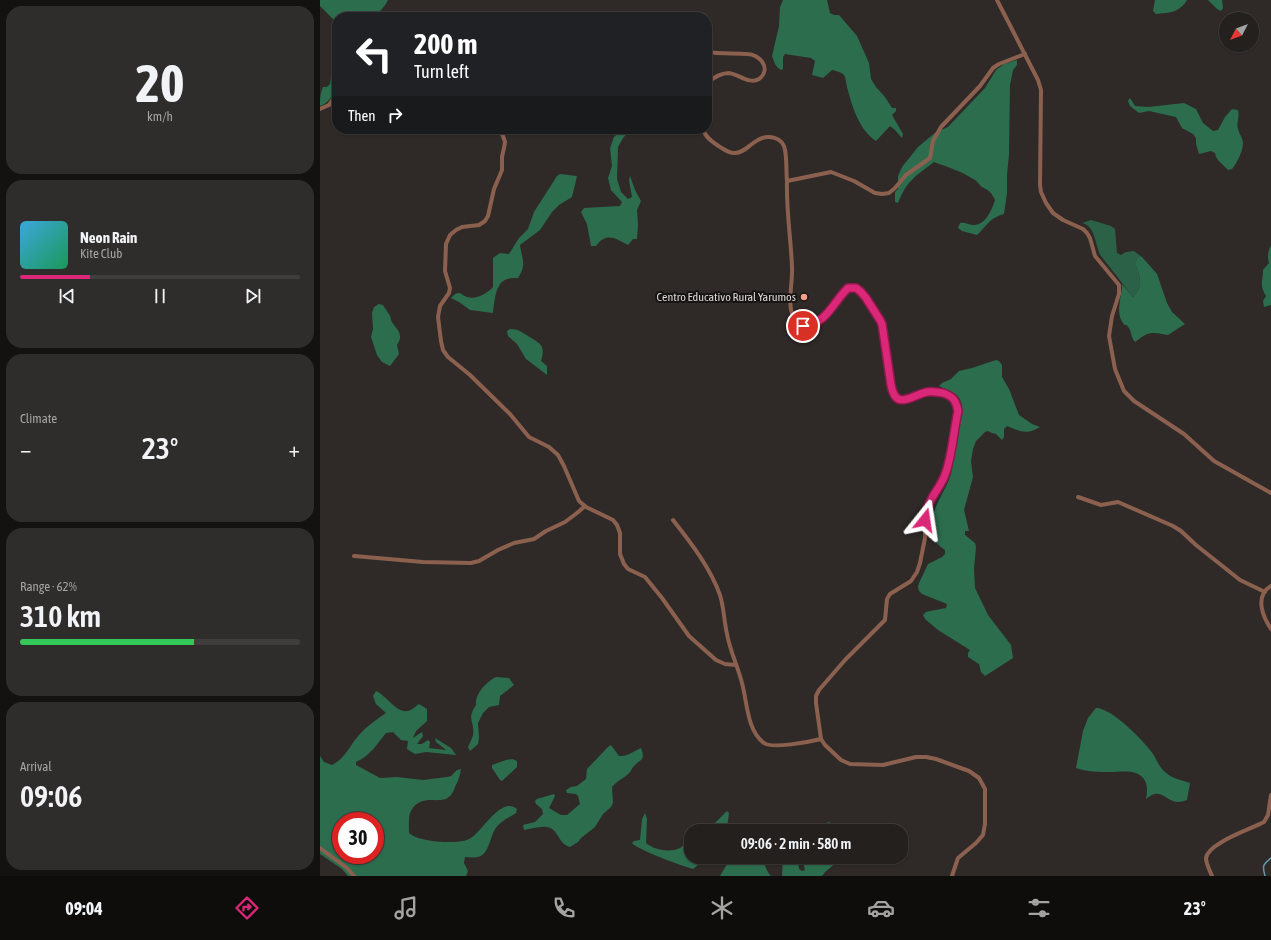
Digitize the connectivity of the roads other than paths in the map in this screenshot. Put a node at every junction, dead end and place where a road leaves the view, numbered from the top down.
1 (997, 0) edge
2 (712, 52) edge
3 (1025, 54) junction
4 (712, 80) edge
5 (332, 101) edge
6 (320, 109) edge
7 (502, 134) edge
8 (706, 134) edge
9 (787, 181) junction
10 (1271, 493) edge
11 (1078, 497) dead end
12 (584, 506) junction
13 (673, 520) dead end
14 (354, 556) dead end
15 (1271, 586) edge
16 (1265, 592) junction
17 (1271, 629) edge
18 (736, 665) junction
19 (821, 740) junction
20 (1271, 794) edge
21 (1266, 820) junction
22 (1271, 823) edge
23 (320, 848) edge
24 (354, 876) edge
25 (952, 876) edge
26 (1212, 876) edge

1 - 3 street
2 - 4 street
3 - 9 street
3 - 10 street
5 - 6 street
7 - 12 street
8 - 9 street
9 - 19 street
11 - 16 street
12 - 14 street
12 - 18 street
13 - 18 street
15 - 16 street
16 - 17 street
18 - 19 street
19 - 25 street
20 - 21 street
21 - 22 street
21 - 26 street
23 - 24 street

